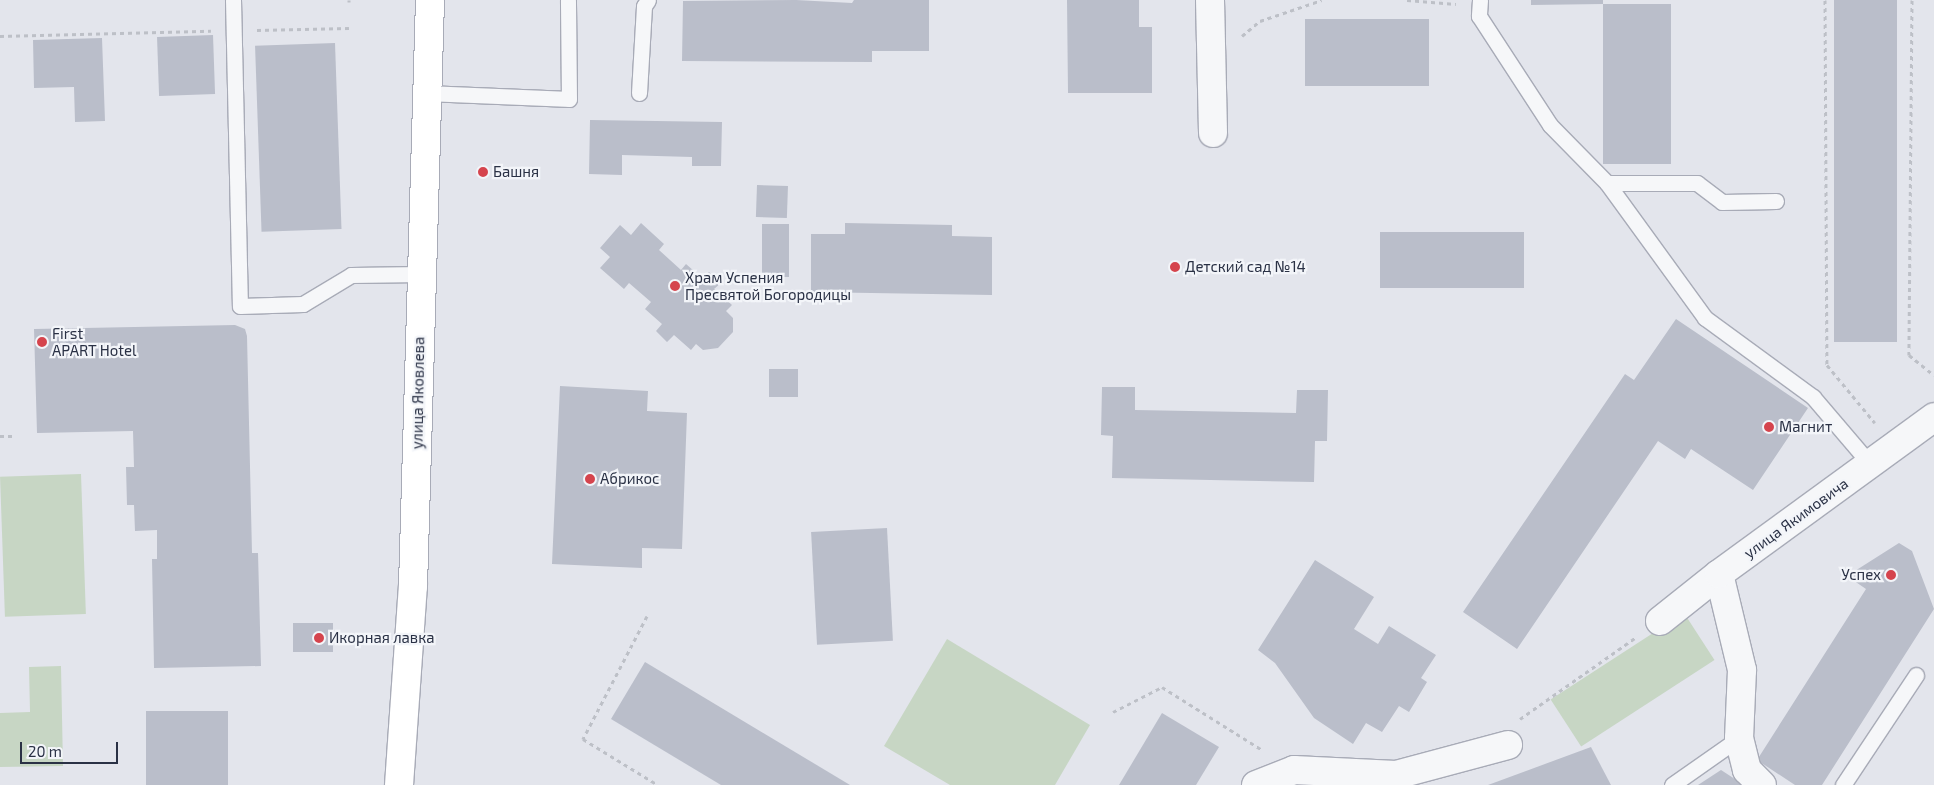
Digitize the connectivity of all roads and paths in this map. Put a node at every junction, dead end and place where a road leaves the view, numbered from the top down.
1 (233, 0) edge
2 (430, 0) edge
3 (568, 0) edge
4 (648, 0) edge
5 (1210, 0) edge
6 (1322, 0) edge
7 (1407, 0) edge
8 (1825, 0) edge
9 (1912, 0) edge
10 (1479, 3) edge
11 (349, 28) dead end
12 (234, 31) junction
13 (0, 36) edge
14 (1211, 62) junction
15 (427, 93) junction
16 (639, 93) dead end
17 (1213, 133) dead end
18 (1607, 183) junction
19 (1776, 201) dead end
20 (421, 274) junction
21 (1934, 375) edge
22 (1934, 417) edge
23 (0, 436) edge
24 (15, 436) dead end
25 (1894, 447) junction
26 (1870, 464) junction
27 (1718, 574) junction
28 (647, 616) dead end
29 (1660, 621) joint
30 (1916, 675) dead end
31 (1113, 712) dead end
32 (1739, 738) junction
33 (1508, 745) joint
34 (1294, 770) junction
35 (399, 785) edge
36 (658, 785) edge
37 (1256, 785) edge
38 (1672, 785) edge
39 (1762, 785) edge
40 (1843, 785) edge

1 - 12 lane
2 - 15 main road, улица Яковлева
3 - 15 lane
4 - 16 lane
5 - 14 street
6 - 14 path
7 - 10 path
8 - 25 path
9 - 21 path
10 - 18 lane
11 - 12 path
12 - 13 path
12 - 20 lane
14 - 17 street
15 - 20 main road, улица Яковлева
18 - 19 lane
18 - 26 lane
20 - 35 main road, улица Яковлева
22 - 25 street, улица Якимовича
23 - 24 path
25 - 26 street, улица Якимовича
26 - 27 street, улица Якимовича
27 - 29 street, улица Якимовича
27 - 32 street
28 - 36 path
29 - 33 path
30 - 40 lane
31 - 34 path
32 - 38 lane
32 - 39 street
33 - 34 street
34 - 37 street

